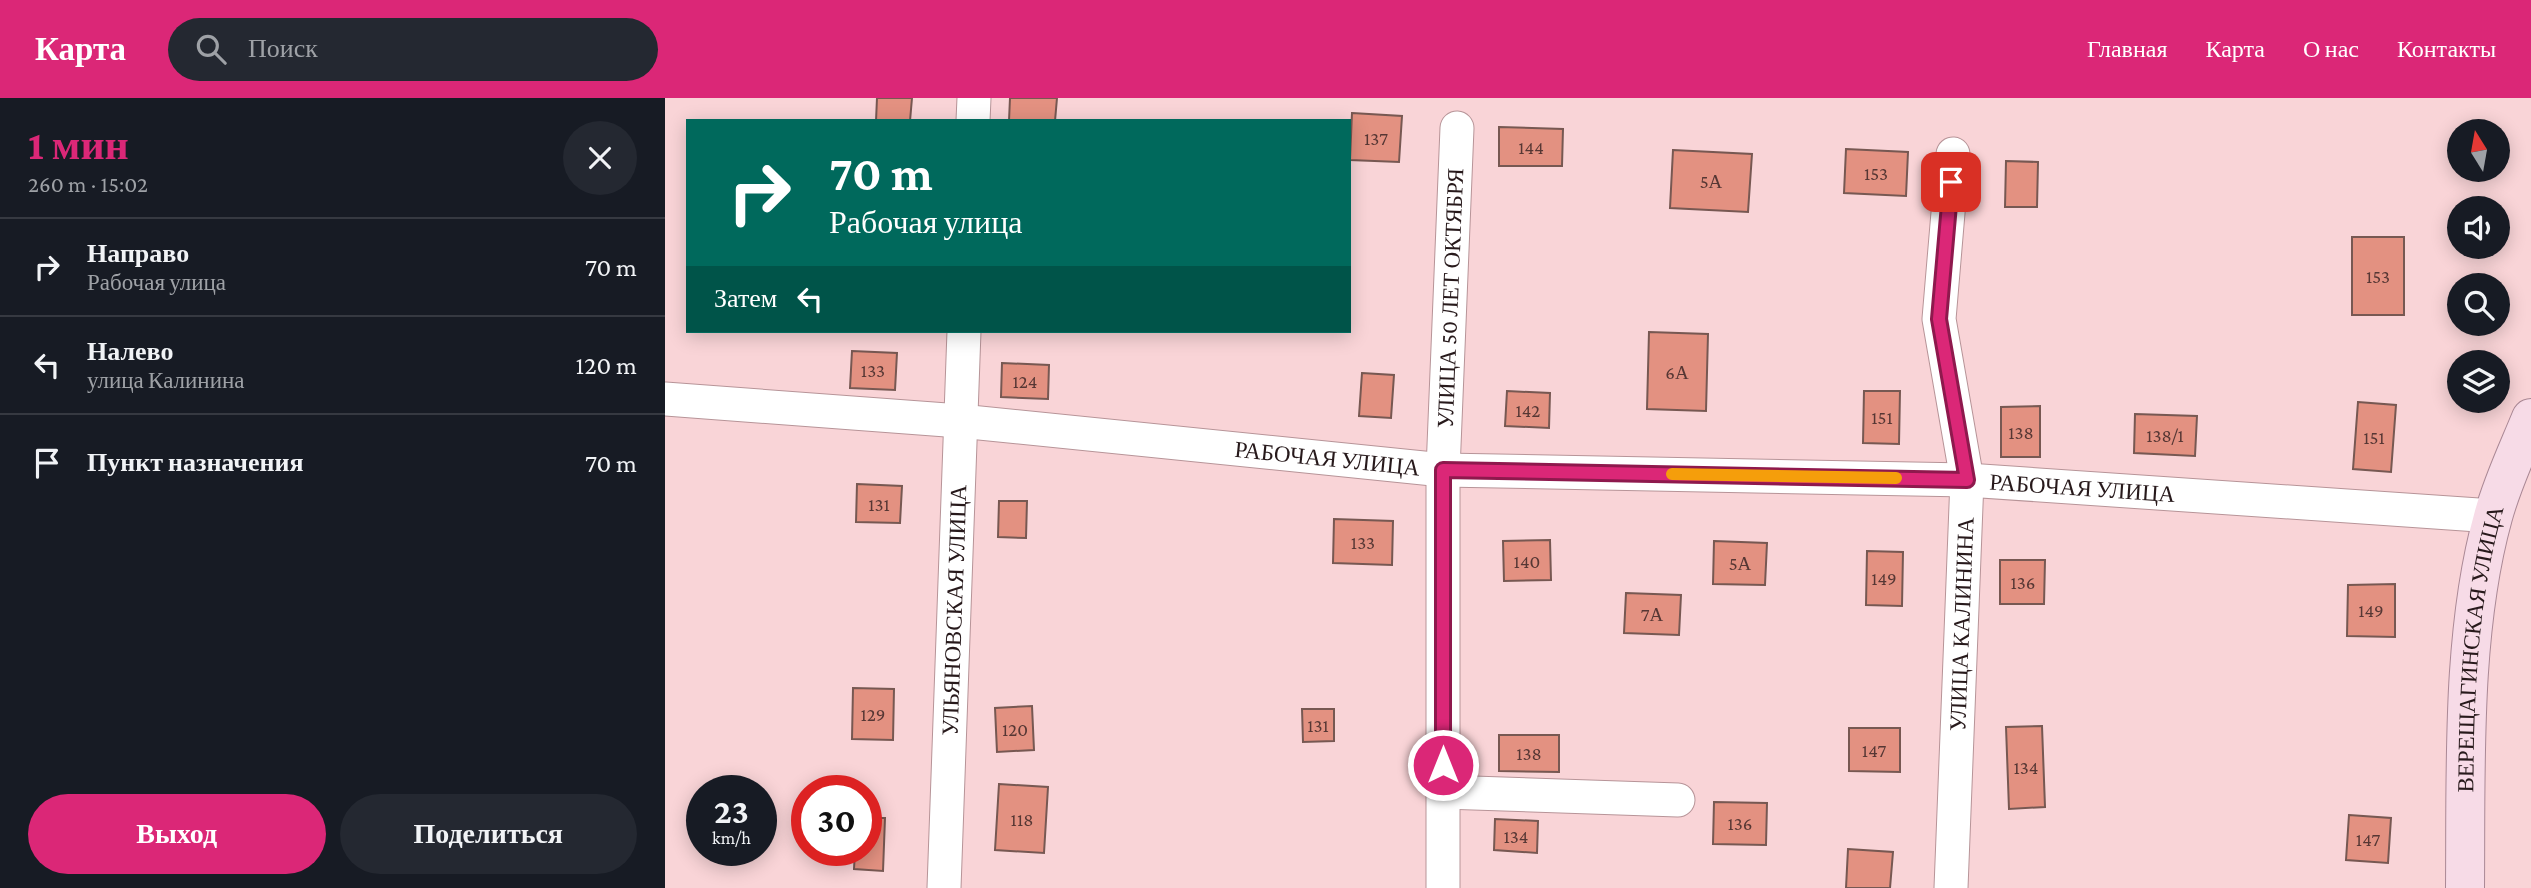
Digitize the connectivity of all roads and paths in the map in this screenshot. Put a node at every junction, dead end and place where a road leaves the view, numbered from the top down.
1 (974, 98) edge
2 (973, 119) edge
3 (1457, 128) dead end
4 (1953, 154) dead end
5 (964, 333) edge
6 (665, 399) edge
7 (2531, 418) edge
8 (960, 421) junction
9 (1443, 470) junction
10 (1967, 480) junction
11 (2493, 516) junction
12 (1443, 792) junction
13 (1678, 800) dead end
14 (944, 888) edge
15 (1443, 888) edge
16 (1951, 888) edge
17 (2465, 888) edge

1 - 2 street
3 - 9 street, УЛИЦА 50 ЛЕТ ОКТЯБРЯ
4 - 10 street, УЛИЦА КАЛИНИНА
5 - 8 street, УЛЬЯНОВСКАЯ УЛИЦА
6 - 8 street, РАБОЧАЯ УЛИЦА
7 - 11 main road, ВЕРЕЩАГИНСКАЯ УЛИЦА
8 - 9 street, РАБОЧАЯ УЛИЦА
8 - 14 street, УЛЬЯНОВСКАЯ УЛИЦА
9 - 10 street, РАБОЧАЯ УЛИЦА
9 - 12 street, УЛИЦА 50 ЛЕТ ОКТЯБРЯ
10 - 11 street, РАБОЧАЯ УЛИЦА
10 - 16 street, УЛИЦА КАЛИНИНА
11 - 17 main road, ВЕРЕЩАГИНСКАЯ УЛИЦА
12 - 13 street
12 - 15 street, УЛИЦА 50 ЛЕТ ОКТЯБРЯ

